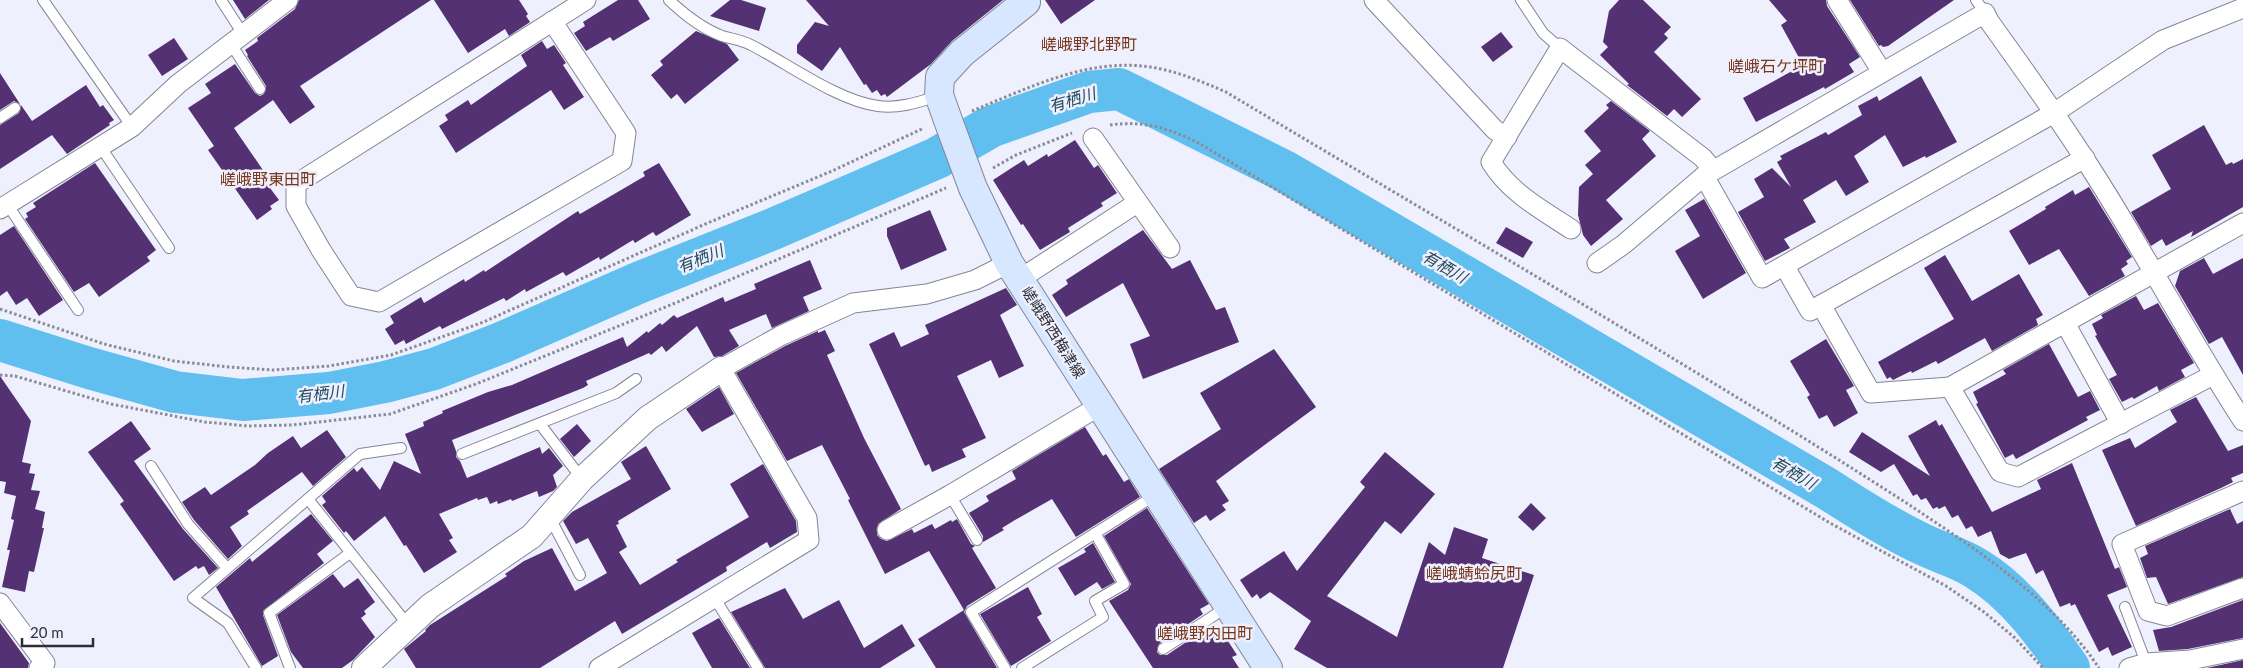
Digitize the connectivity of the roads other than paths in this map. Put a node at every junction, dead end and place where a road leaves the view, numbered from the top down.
1 (43, 0) edge
2 (221, 0) edge
3 (288, 0) edge
4 (586, 0) edge
5 (668, 0) edge
6 (1374, 0) edge
7 (1521, 0) edge
8 (1837, 0) edge
9 (1028, 1) edge
10 (1980, 6) edge
11 (2243, 8) edge
12 (552, 21) junction
13 (237, 39) junction
14 (1560, 48) junction
15 (1882, 72) junction
16 (260, 89) dead end
17 (15, 108) dead end
18 (945, 112) junction
19 (2054, 113) junction
20 (0, 118) edge
21 (132, 127) junction
22 (1506, 137) junction
23 (1093, 138) dead end
24 (100, 146) junction
25 (2085, 158) junction
26 (1709, 173) junction
27 (1137, 203) junction
28 (3, 206) edge
29 (2243, 223) edge
30 (1572, 229) dead end
31 (169, 248) dead end
32 (1170, 248) dead end
33 (1597, 263) dead end
34 (1785, 267) junction
35 (1015, 271) junction
36 (2154, 273) junction
37 (1822, 304) junction
38 (78, 310) dead end
39 (2065, 324) junction
40 (721, 369) junction
41 (2213, 375) junction
42 (636, 379) dead end
43 (1950, 387) junction
44 (1101, 405) junction
45 (2243, 421) edge
46 (540, 424) junction
47 (2121, 424) junction
48 (401, 448) dead end
49 (462, 454) dead end
50 (151, 466) dead end
51 (582, 479) junction
52 (2243, 491) edge
53 (1158, 494) junction
54 (950, 495) junction
55 (308, 499) junction
56 (549, 515) junction
57 (887, 530) dead end
58 (1095, 533) junction
59 (976, 540) dead end
60 (350, 554) junction
61 (226, 568) junction
62 (580, 575) dead end
63 (2243, 588) edge
64 (714, 597) junction
65 (0, 603) edge
66 (1228, 606) junction
67 (2125, 606) dead end
68 (408, 625) junction
69 (1163, 649) dead end
70 (2243, 650) edge
71 (2137, 666) edge
72 (39, 668) edge
73 (256, 668) edge
74 (290, 668) edge
75 (364, 668) edge
76 (599, 668) edge
77 (758, 668) edge
78 (1005, 668) edge
79 (1022, 668) edge
80 (1268, 668) edge

1 - 21 lane
2 - 13 lane
3 - 13 street
4 - 12 street
5 - 18 lane
6 - 22 street
7 - 14 lane
8 - 15 street
9 - 18 main road
10 - 15 street
10 - 19 street
11 - 19 street
12 - 12 street
13 - 16 lane
13 - 21 street
14 - 22 street
14 - 26 street
15 - 26 street
17 - 20 lane
18 - 35 main road, 嵯峨野西梅津線
19 - 25 street
19 - 34 street
21 - 24 street
22 - 30 street
23 - 27 street
24 - 28 street
24 - 31 lane
25 - 36 street
25 - 37 street
26 - 33 street
26 - 34 street
27 - 32 street
27 - 35 street
28 - 38 lane
29 - 36 street
34 - 37 street
35 - 40 street
35 - 44 main road, 嵯峨野西梅津線
36 - 39 street
36 - 41 street
37 - 43 street
39 - 43 street
39 - 47 street
40 - 51 street
40 - 64 street
41 - 45 street
41 - 47 street
42 - 46 lane
43 - 47 street
44 - 53 main road, 嵯峨野西梅津線
44 - 54 street
46 - 49 lane
46 - 51 lane
48 - 55 lane
50 - 61 lane
51 - 56 street
52 - 63 street
53 - 58 lane
53 - 66 main road, 嵯峨野西梅津線
54 - 57 street
54 - 59 lane
55 - 60 lane
55 - 61 lane
56 - 62 lane
56 - 68 street
58 - 78 lane
58 - 79 lane
60 - 68 lane
60 - 74 lane
61 - 73 lane
64 - 76 street
64 - 77 lane
65 - 72 street
66 - 69 lane
66 - 80 main road, 嵯峨野西梅津線
67 - 71 lane
68 - 75 street
70 - 71 street

